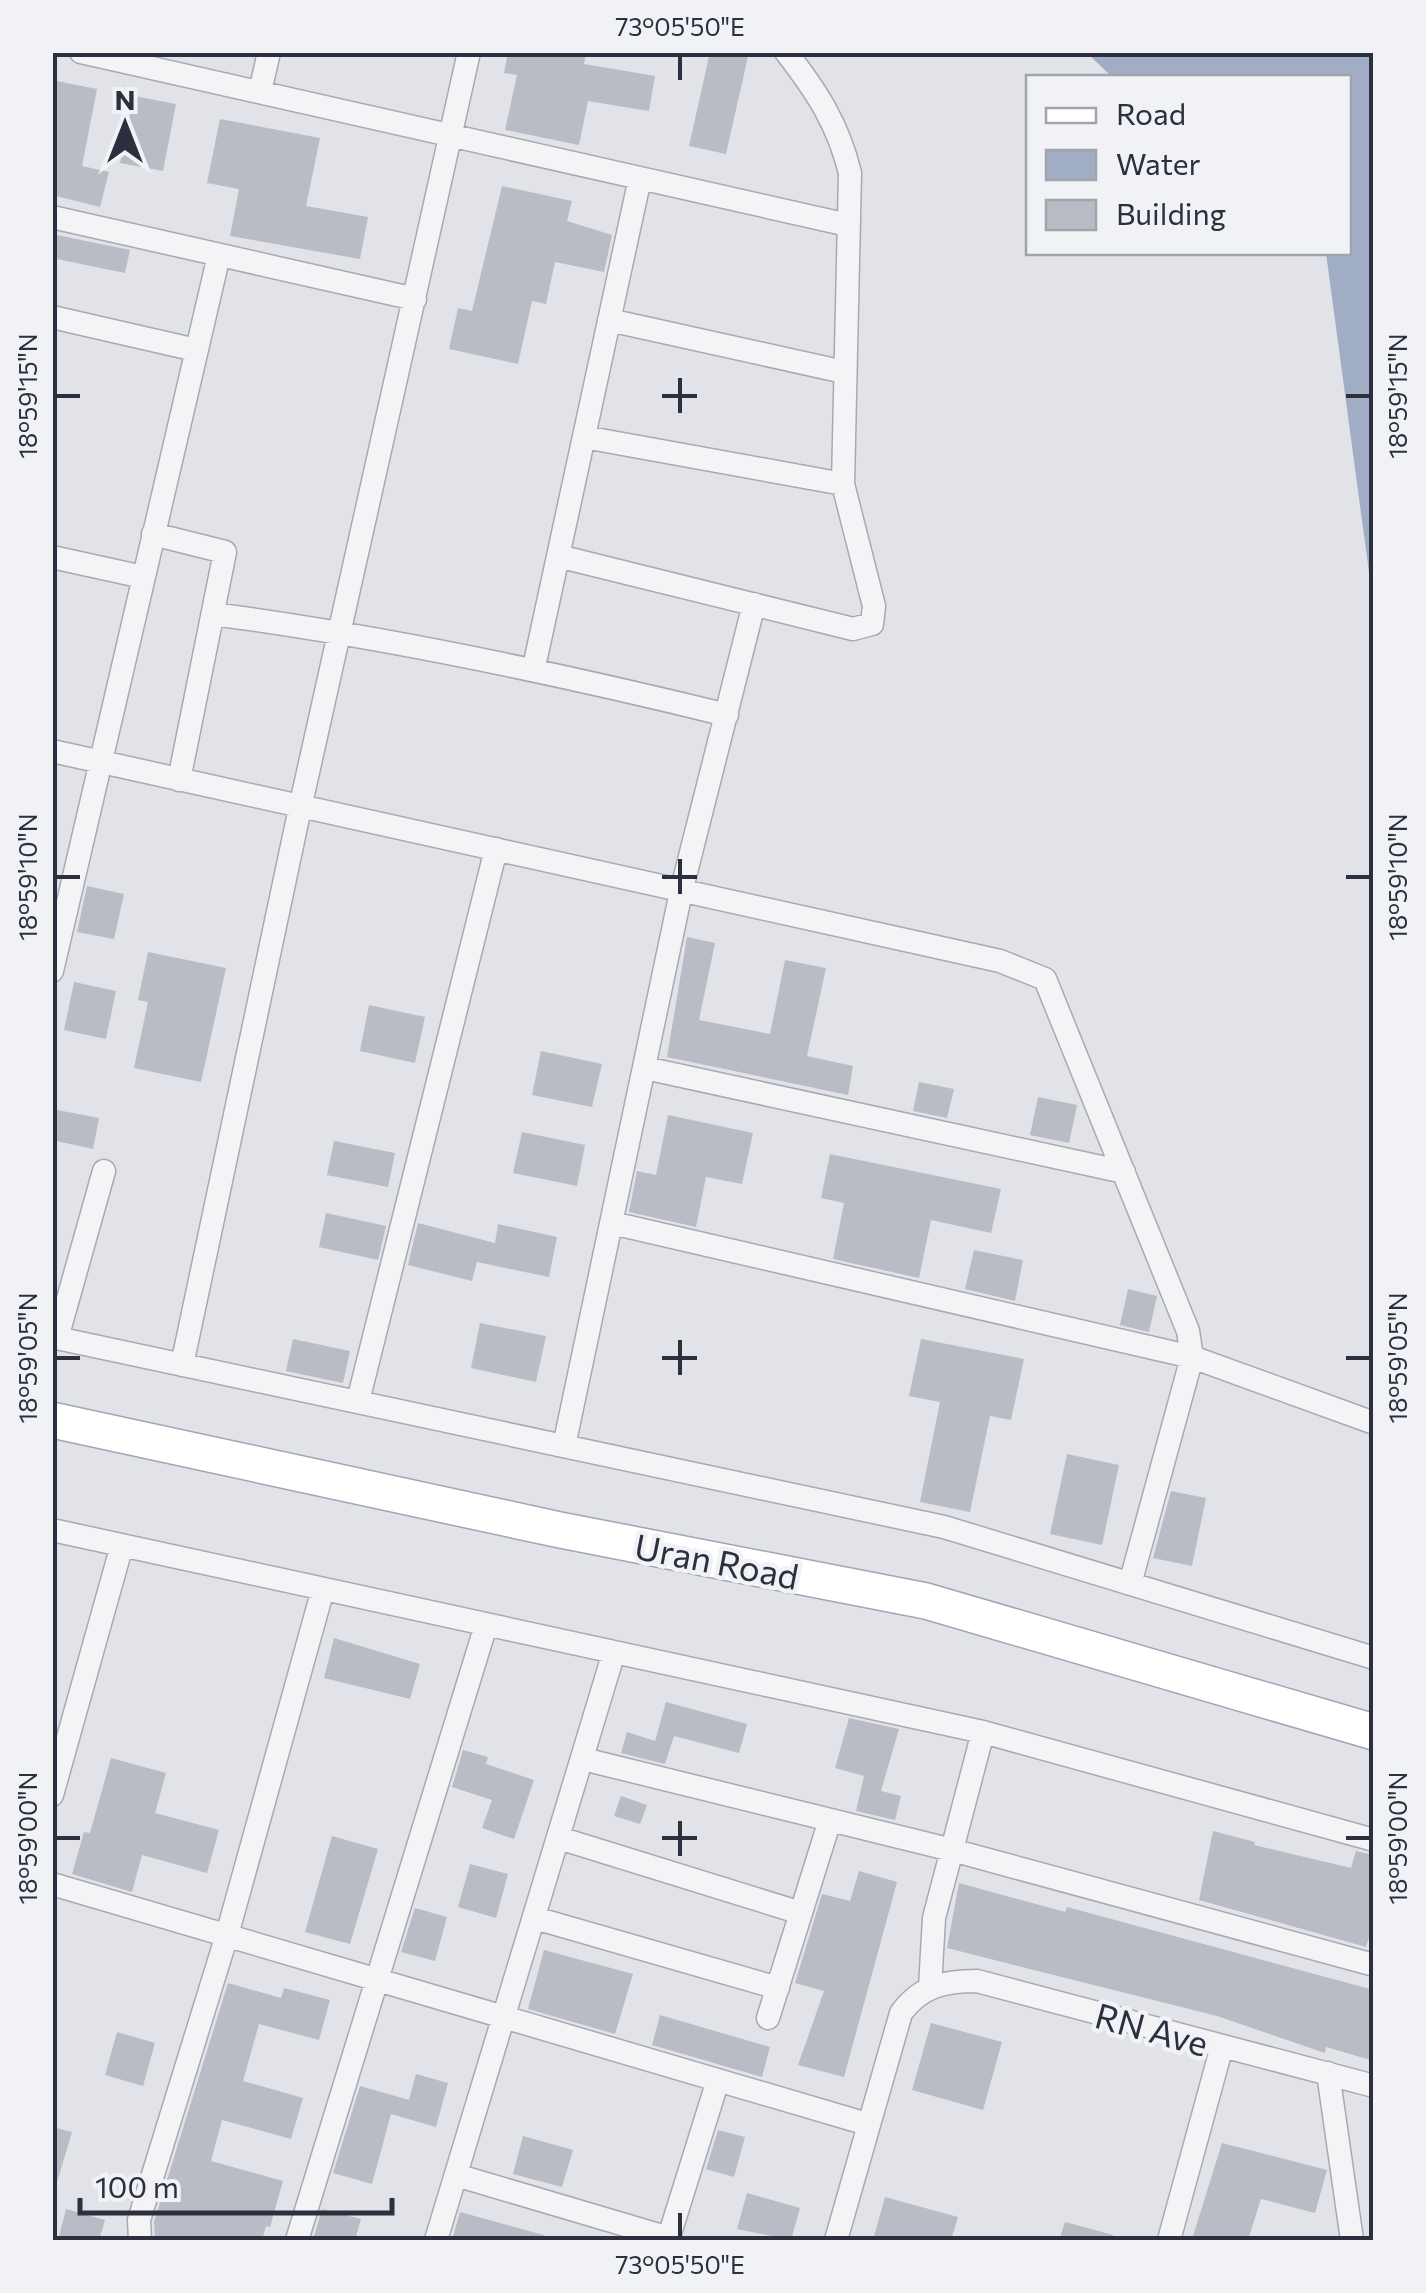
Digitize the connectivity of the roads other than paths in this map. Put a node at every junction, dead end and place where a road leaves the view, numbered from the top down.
1 (82, 52) edge
2 (269, 52) edge
3 (469, 52) edge
4 (786, 52) edge
5 (260, 92) junction
6 (451, 135) junction
7 (640, 178) junction
8 (52, 217) edge
9 (848, 225) junction
10 (218, 255) junction
11 (415, 299) junction
12 (52, 318) edge
13 (609, 320) junction
14 (196, 350) junction
15 (844, 372) junction
16 (584, 437) junction
17 (842, 484) junction
18 (153, 534) junction
19 (52, 556) edge
20 (558, 556) junction
21 (143, 577) junction
22 (754, 604) junction
23 (212, 614) junction
24 (340, 631) junction
25 (534, 667) junction
26 (727, 716) junction
27 (52, 752) edge
28 (99, 762) junction
29 (179, 780) junction
30 (300, 808) junction
31 (496, 849) junction
32 (680, 892) junction
33 (56, 939) edge
34 (52, 971) edge
35 (645, 1068) junction
36 (104, 1172) dead end
37 (1124, 1172) junction
38 (612, 1223) junction
39 (55, 1337) edge
40 (1192, 1356) junction
41 (182, 1364) junction
42 (358, 1400) junction
43 (52, 1420) edge
44 (1374, 1423) edge
45 (564, 1446) junction
46 (52, 1530) edge
47 (122, 1545) junction
48 (1130, 1584) junction
49 (322, 1589) junction
50 (486, 1624) junction
51 (614, 1652) junction
52 (1374, 1658) edge
53 (983, 1732) junction
54 (1374, 1732) edge
55 (583, 1759) junction
56 (52, 1795) edge
57 (830, 1820) junction
58 (559, 1838) junction
59 (1374, 1840) edge
60 (952, 1850) junction
61 (52, 1884) edge
62 (801, 1913) junction
63 (535, 1918) junction
64 (227, 1935) junction
65 (1374, 1964) edge
66 (374, 1978) junction
67 (930, 1987) junction
68 (778, 1988) junction
69 (505, 2017) junction
70 (768, 2018) dead end
71 (1222, 2046) junction
72 (1328, 2073) junction
73 (718, 2080) junction
74 (1374, 2086) edge
75 (867, 2124) junction
76 (456, 2175) junction
77 (668, 2239) edge
78 (140, 2240) edge
79 (297, 2240) edge
80 (436, 2240) edge
81 (836, 2240) edge
82 (1170, 2240) edge
83 (1352, 2240) edge

1 - 5 street
2 - 5 street
3 - 6 street
4 - 9 street
5 - 6 street
6 - 7 street
6 - 11 street
7 - 9 street
7 - 13 street
8 - 10 street
9 - 15 street
10 - 11 street
10 - 14 street
11 - 24 street
12 - 14 street
13 - 15 street
13 - 16 street
14 - 18 street
15 - 17 street
16 - 17 street
16 - 20 street
17 - 22 street
18 - 21 street
18 - 23 street
19 - 21 street
20 - 22 street
20 - 25 street
21 - 28 street
22 - 26 street
23 - 24 street
23 - 29 street
24 - 25 street
24 - 30 street
25 - 26 street
26 - 32 street
27 - 28 street
28 - 29 street
28 - 33 street
29 - 30 street
30 - 31 street
30 - 41 street
31 - 32 street
31 - 42 street
32 - 35 street
32 - 37 street
33 - 34 street
35 - 37 street
35 - 38 street
36 - 39 street
37 - 40 street
38 - 40 street
38 - 45 street
39 - 41 street
40 - 44 street
40 - 48 street
41 - 42 street
42 - 45 street
43 - 54 main road, Uran Road
45 - 48 street
46 - 47 street
47 - 49 street
47 - 56 street
48 - 52 street
49 - 50 street
49 - 64 street
50 - 51 street
50 - 66 street
51 - 53 street
51 - 55 street
53 - 59 street
53 - 60 street
55 - 57 street
55 - 58 street
57 - 60 street
57 - 62 street
58 - 62 street
58 - 63 street
60 - 65 street
60 - 67 street
61 - 64 street
62 - 68 street
63 - 68 street
63 - 69 street
64 - 66 street
64 - 78 street
66 - 69 street
66 - 79 street
67 - 71 street, RN Ave
67 - 75 street
68 - 70 street
69 - 73 street
69 - 76 street
71 - 72 street, RN Ave
71 - 82 street
72 - 74 street, RN Ave
72 - 83 street
73 - 75 street
73 - 77 street
75 - 81 street
76 - 77 street
76 - 80 street

